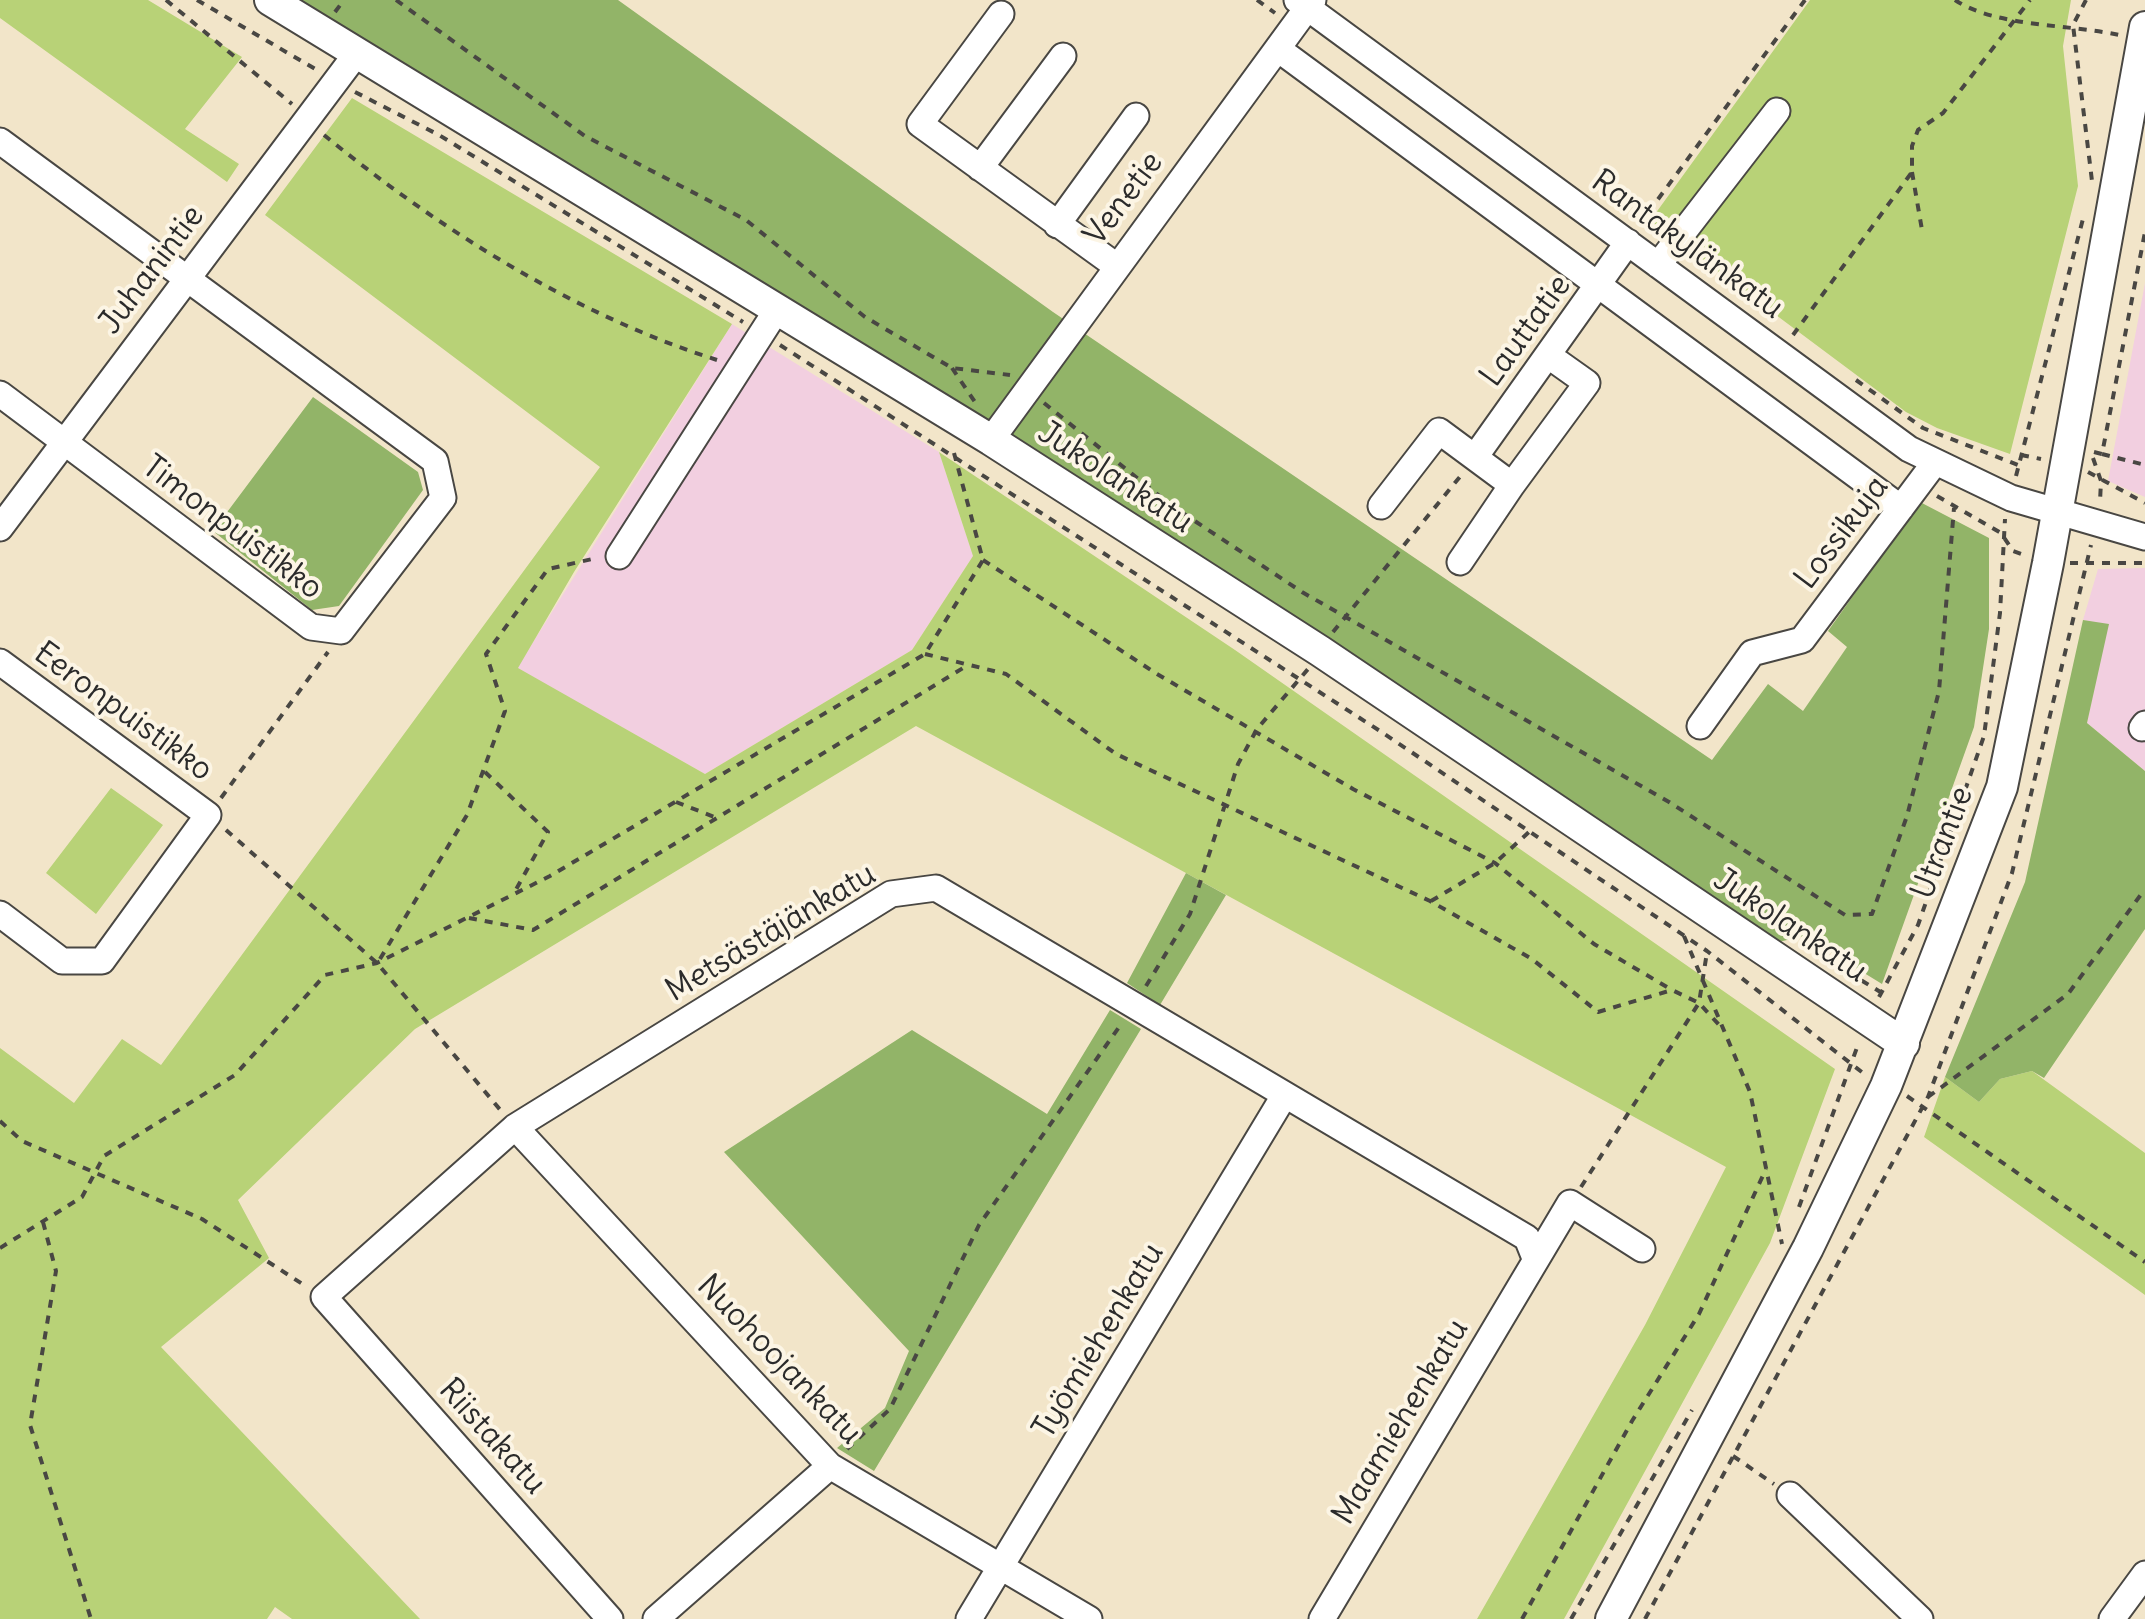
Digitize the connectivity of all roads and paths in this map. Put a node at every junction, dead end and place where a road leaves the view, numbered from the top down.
1 (166, 0) edge
2 (197, 0) edge
3 (270, 0) edge
4 (396, 0) edge
5 (1805, 0) edge
6 (1954, 0) edge
7 (2030, 0) edge
8 (2086, 0) edge
9 (1306, 3) edge
10 (1001, 14) dead end
11 (2018, 18) junction
12 (2073, 25) junction
13 (2135, 32) edge
14 (1278, 48) junction
15 (357, 53) junction
16 (1063, 56) dead end
17 (336, 82) junction
18 (1777, 111) dead end
19 (1136, 116) dead end
20 (306, 120) junction
21 (0, 140) edge
22 (980, 168) junction
23 (1912, 172) junction
24 (2092, 185) dead end
25 (2087, 204) dead end
26 (1057, 224) junction
27 (1922, 230) dead end
28 (2145, 232) edge
29 (1628, 242) junction
30 (1115, 265) junction
31 (1658, 265) junction
32 (186, 279) junction
33 (1600, 286) junction
34 (770, 321) junction
35 (1793, 335) dead end
36 (1549, 356) junction
37 (740, 367) junction
38 (952, 368) junction
39 (1027, 388) junction
40 (0, 394) edge
41 (987, 427) junction
42 (62, 442) junction
43 (2090, 450) dead end
44 (954, 453) junction
45 (2102, 454) junction
46 (1476, 458) junction
47 (1933, 464) junction
48 (2145, 465) edge
49 (1512, 485) junction
50 (2011, 498) junction
51 (1381, 506) dead end
52 (1901, 508) junction
53 (1954, 508) dead end
54 (2056, 510) junction
55 (0, 528) edge
56 (2145, 536) edge
57 (619, 556) dead end
58 (582, 559) dead end
59 (982, 560) junction
60 (1460, 562) dead end
61 (1346, 614) junction
62 (329, 630) junction
63 (1320, 651) junction
64 (925, 654) junction
65 (0, 662) edge
66 (968, 664) junction
67 (1301, 678) junction
68 (1700, 726) dead end
69 (1256, 730) junction
70 (483, 770) junction
71 (676, 802) junction
72 (1227, 804) junction
73 (208, 816) junction
74 (718, 818) junction
75 (1529, 832) junction
76 (1495, 863) junction
77 (2145, 889) edge
78 (513, 895) junction
79 (1430, 902) junction
80 (0, 914) edge
81 (468, 918) junction
82 (1684, 936) junction
83 (1807, 947) dead end
84 (1706, 952) junction
85 (378, 963) junction
86 (1704, 988) junction
87 (1672, 990) junction
88 (1882, 992) junction
89 (1699, 1003) junction
90 (1135, 1004) junction
91 (1868, 1020) junction
92 (1721, 1027) junction
93 (1904, 1044) junction
94 (1850, 1065) junction
95 (1886, 1086) junction
96 (1284, 1096) junction
97 (1928, 1097) dead end
98 (2, 1124) edge
99 (514, 1127) junction
100 (1766, 1169) junction
101 (93, 1174) junction
102 (1570, 1203) junction
103 (1796, 1215) dead end
104 (43, 1222) junction
105 (1789, 1232) dead end
106 (0, 1248) edge
107 (1642, 1249) dead end
108 (1535, 1258) junction
109 (2145, 1262) edge
110 (324, 1297) junction
111 (1699, 1398) dead end
112 (1733, 1456) dead end
113 (830, 1466) junction
114 (1790, 1495) joint
115 (1001, 1566) junction
116 (2145, 1574) edge
117 (91, 1619) edge
118 (610, 1619) edge
119 (656, 1619) edge
120 (969, 1619) edge
121 (1089, 1619) edge
122 (1322, 1619) edge
123 (1522, 1619) edge
124 (1571, 1619) edge
125 (1611, 1619) edge
126 (1920, 1619) edge
127 (2112, 1619) edge

1 - 20 path
2 - 17 path
3 - 15 main road, Jukolankatu
4 - 38 path
5 - 29 path
6 - 11 path
7 - 11 path
8 - 12 path
9 - 14 street, Venetie
9 - 29 street, Rantakylänkatu
10 - 22 street
11 - 12 path
11 - 23 path
12 - 13 path
12 - 24 path
13 - 54 main road, Utrantie
14 - 30 street, Venetie
14 - 33 street
15 - 17 street, Juhanintie
15 - 34 main road, Jukolankatu
16 - 22 street
17 - 20 street, Juhanintie
17 - 34 path
18 - 31 street
19 - 26 street
20 - 32 street, Juhanintie
20 - 37 path
21 - 32 street
22 - 26 street
23 - 27 path
23 - 35 path
25 - 50 path
26 - 30 street
28 - 45 path
29 - 31 street, Rantakylänkatu
29 - 33 street, Lauttatie
30 - 39 street, Venetie
31 - 47 street, Rantakylänkatu
32 - 42 street, Juhanintie
32 - 62 street, Timonpuistikko
33 - 36 street, Lauttatie
33 - 52 street
34 - 37 street
34 - 41 main road, Jukolankatu
34 - 44 path
36 - 46 street, Lauttatie
36 - 49 street
37 - 57 street
38 - 39 path
38 - 41 path
39 - 41 street, Venetie
39 - 61 path
40 - 42 street, Timonpuistikko
41 - 63 main road, Jukolankatu
42 - 55 street, Juhanintie
42 - 62 street, Timonpuistikko
43 - 45 path
44 - 59 path
44 - 67 path
45 - 48 path
46 - 49 street
46 - 51 street
46 - 61 path
47 - 50 street, Rantakylänkatu
47 - 52 street, Lossikuja
49 - 60 street
50 - 54 street, Rantakylänkatu
50 - 88 path
52 - 68 street, Lossikuja
53 - 61 path
54 - 56 street, Rantakylänkatu
54 - 93 main road, Utrantie
58 - 70 path
59 - 64 path
59 - 69 path
61 - 63 path
62 - 73 path
63 - 67 path
63 - 91 main road, Jukolankatu
64 - 66 path
64 - 71 path
65 - 73 street, Eeronpuistikko
66 - 72 path
66 - 74 path
67 - 69 path
67 - 75 path
69 - 72 path
69 - 76 path
70 - 78 path
70 - 85 path
71 - 74 path
71 - 78 path
72 - 79 path
72 - 90 path
73 - 80 street, Eeronpuistikko
73 - 85 path
74 - 81 path
75 - 76 path
75 - 82 path
76 - 79 path
76 - 87 path
77 - 97 path
78 - 81 path
79 - 87 path
81 - 85 path
82 - 84 path
82 - 86 path
83 - 88 path
84 - 86 path
84 - 94 path
85 - 99 path
85 - 101 path
86 - 89 path
86 - 92 path
87 - 89 path
88 - 91 path
89 - 92 path
89 - 102 path
90 - 96 street, Metsästäjänkatu
90 - 99 street, Metsästäjänkatu
90 - 113 path
91 - 93 main road, Jukolankatu
91 - 94 path
92 - 100 path
93 - 95 main road, Utrantie
94 - 95 path
94 - 103 path
95 - 109 path
95 - 125 main road, Utrantie
96 - 108 street, Metsästäjänkatu
96 - 115 street, Työmiehenkatu
98 - 101 path
99 - 110 street, Metsästäjänkatu
99 - 113 street, Nuohoojankatu
100 - 105 path
100 - 123 path
101 - 104 path
101 - 110 path
102 - 107 street
102 - 108 street, Maamiehenkatu
104 - 106 path
104 - 117 path
108 - 122 street, Maamiehenkatu
110 - 118 street, Riistakatu
111 - 124 path
112 - 114 path
113 - 115 street, Nuohoojankatu
113 - 119 street
114 - 126 street
115 - 120 street, Työmiehenkatu
115 - 121 street, Nuohoojankatu
116 - 127 street

